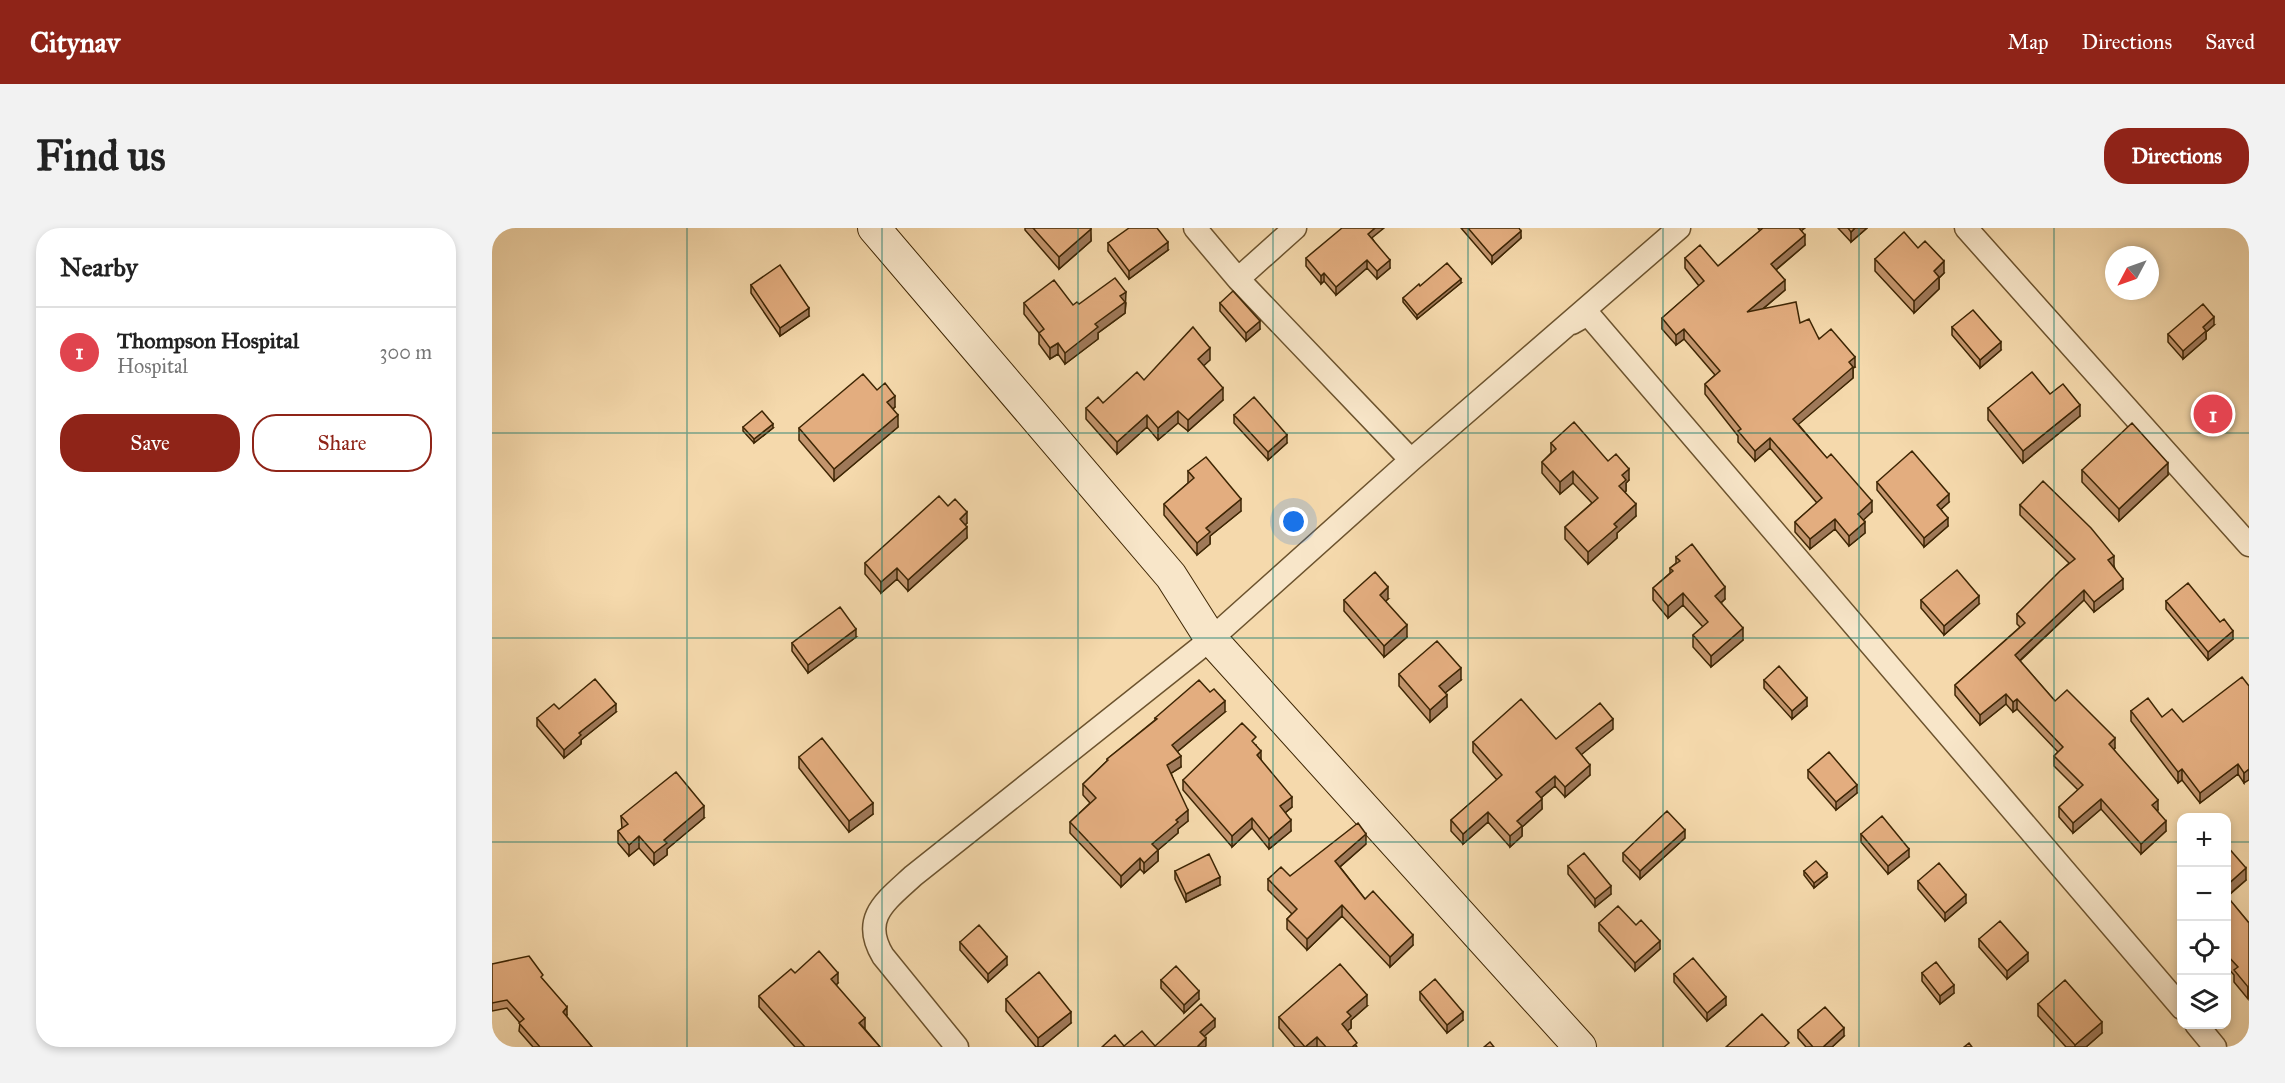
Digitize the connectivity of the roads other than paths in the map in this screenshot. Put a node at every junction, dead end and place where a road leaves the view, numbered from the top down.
1 (874, 228) edge
2 (1195, 228) edge
3 (1295, 228) edge
4 (1679, 228) edge
5 (1966, 228) edge
6 (1238, 279) junction
7 (1571, 324) junction
8 (1411, 460) junction
9 (2249, 545) edge
10 (1211, 639) junction
11 (2177, 1003) edge
12 (2200, 1029) edge
13 (957, 1047) edge
14 (1580, 1047) edge
15 (2215, 1047) edge

1 - 10 street
2 - 6 street
3 - 6 street
4 - 7 street
5 - 9 street
6 - 8 street
7 - 8 street
7 - 11 street
8 - 10 street
10 - 13 street
10 - 14 street
12 - 15 street

